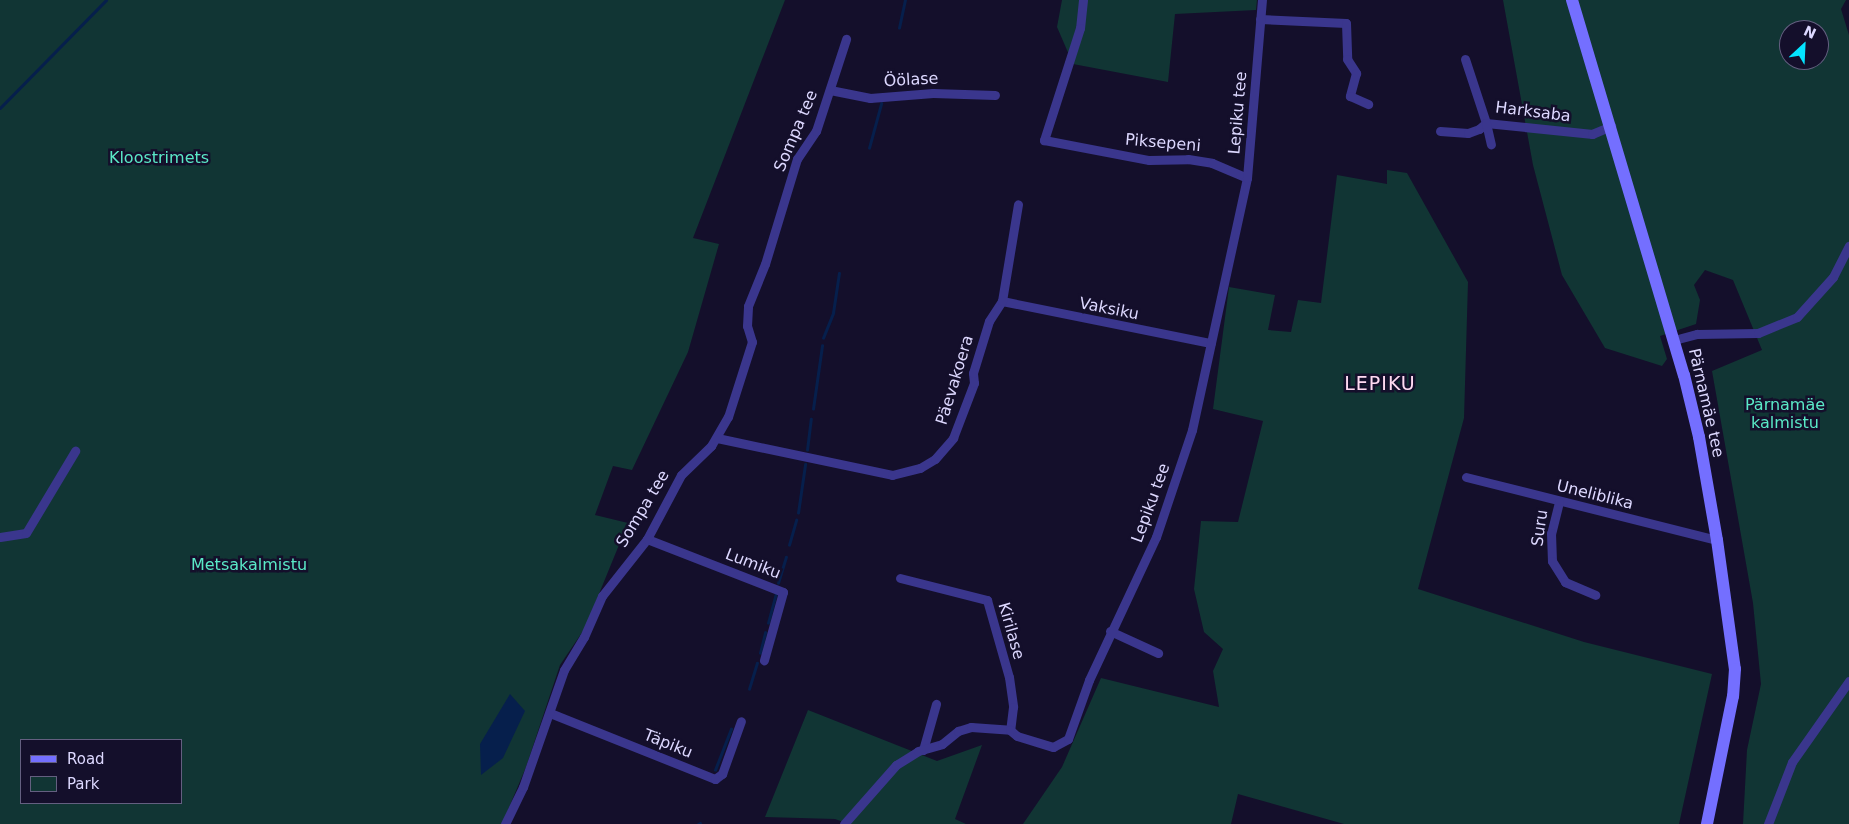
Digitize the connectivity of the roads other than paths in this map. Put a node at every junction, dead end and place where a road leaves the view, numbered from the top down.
1 (1084, 0) edge
2 (1262, 0) edge
3 (1572, 0) edge
4 (1260, 19) junction
5 (846, 39) dead end
6 (1465, 59) dead end
7 (830, 90) junction
8 (995, 95) dead end
9 (1368, 104) dead end
10 (1486, 123) junction
11 (1611, 126) junction
12 (1440, 131) dead end
13 (1491, 144) dead end
14 (1247, 178) junction
15 (1018, 204) dead end
16 (1849, 246) edge
17 (1002, 301) junction
18 (1674, 340) junction
19 (1211, 343) junction
20 (717, 438) junction
21 (75, 451) dead end
22 (1466, 477) dead end
23 (1559, 502) junction
24 (0, 537) edge
25 (647, 539) junction
26 (1717, 540) junction
27 (900, 578) dead end
28 (1595, 596) dead end
29 (1110, 631) junction
30 (1158, 653) dead end
31 (764, 660) dead end
32 (1849, 681) edge
33 (936, 704) dead end
34 (550, 713) junction
35 (741, 721) dead end
36 (1010, 730) junction
37 (923, 750) junction
38 (505, 824) edge
39 (844, 824) edge
40 (1707, 824) edge
41 (1768, 824) edge

1 - 14 street, Piksepeni
2 - 4 street, Lepiku tee
3 - 11 main road, Pärnamäe tee
4 - 9 street
4 - 14 street, Lepiku tee
5 - 7 street, Sompa tee
6 - 10 street, Harksaba
7 - 8 street, Öölase
7 - 20 street, Sompa tee
10 - 11 street, Harksaba
10 - 12 street
10 - 13 street
11 - 18 main road, Pärnamäe tee
14 - 19 street, Lepiku tee
15 - 17 street, Päevakoera
16 - 18 street
17 - 19 street, Vaksiku
17 - 20 street, Päevakoera
18 - 26 main road, Pärnamäe tee
19 - 29 street, Lepiku tee
20 - 25 street, Sompa tee
21 - 24 street
22 - 23 street, Uneliblika
23 - 26 street, Uneliblika
23 - 28 street, Suru
25 - 31 street, Lumiku
25 - 34 street, Sompa tee
26 - 40 main road, Pärnamäe tee
27 - 36 street, Kirilase
29 - 30 street
29 - 36 street, Lepiku tee
32 - 41 street
33 - 37 street
34 - 35 street, Täpiku
34 - 38 street, Sompa tee
36 - 37 street, Lepiku tee
37 - 39 street, Lepiku tee

